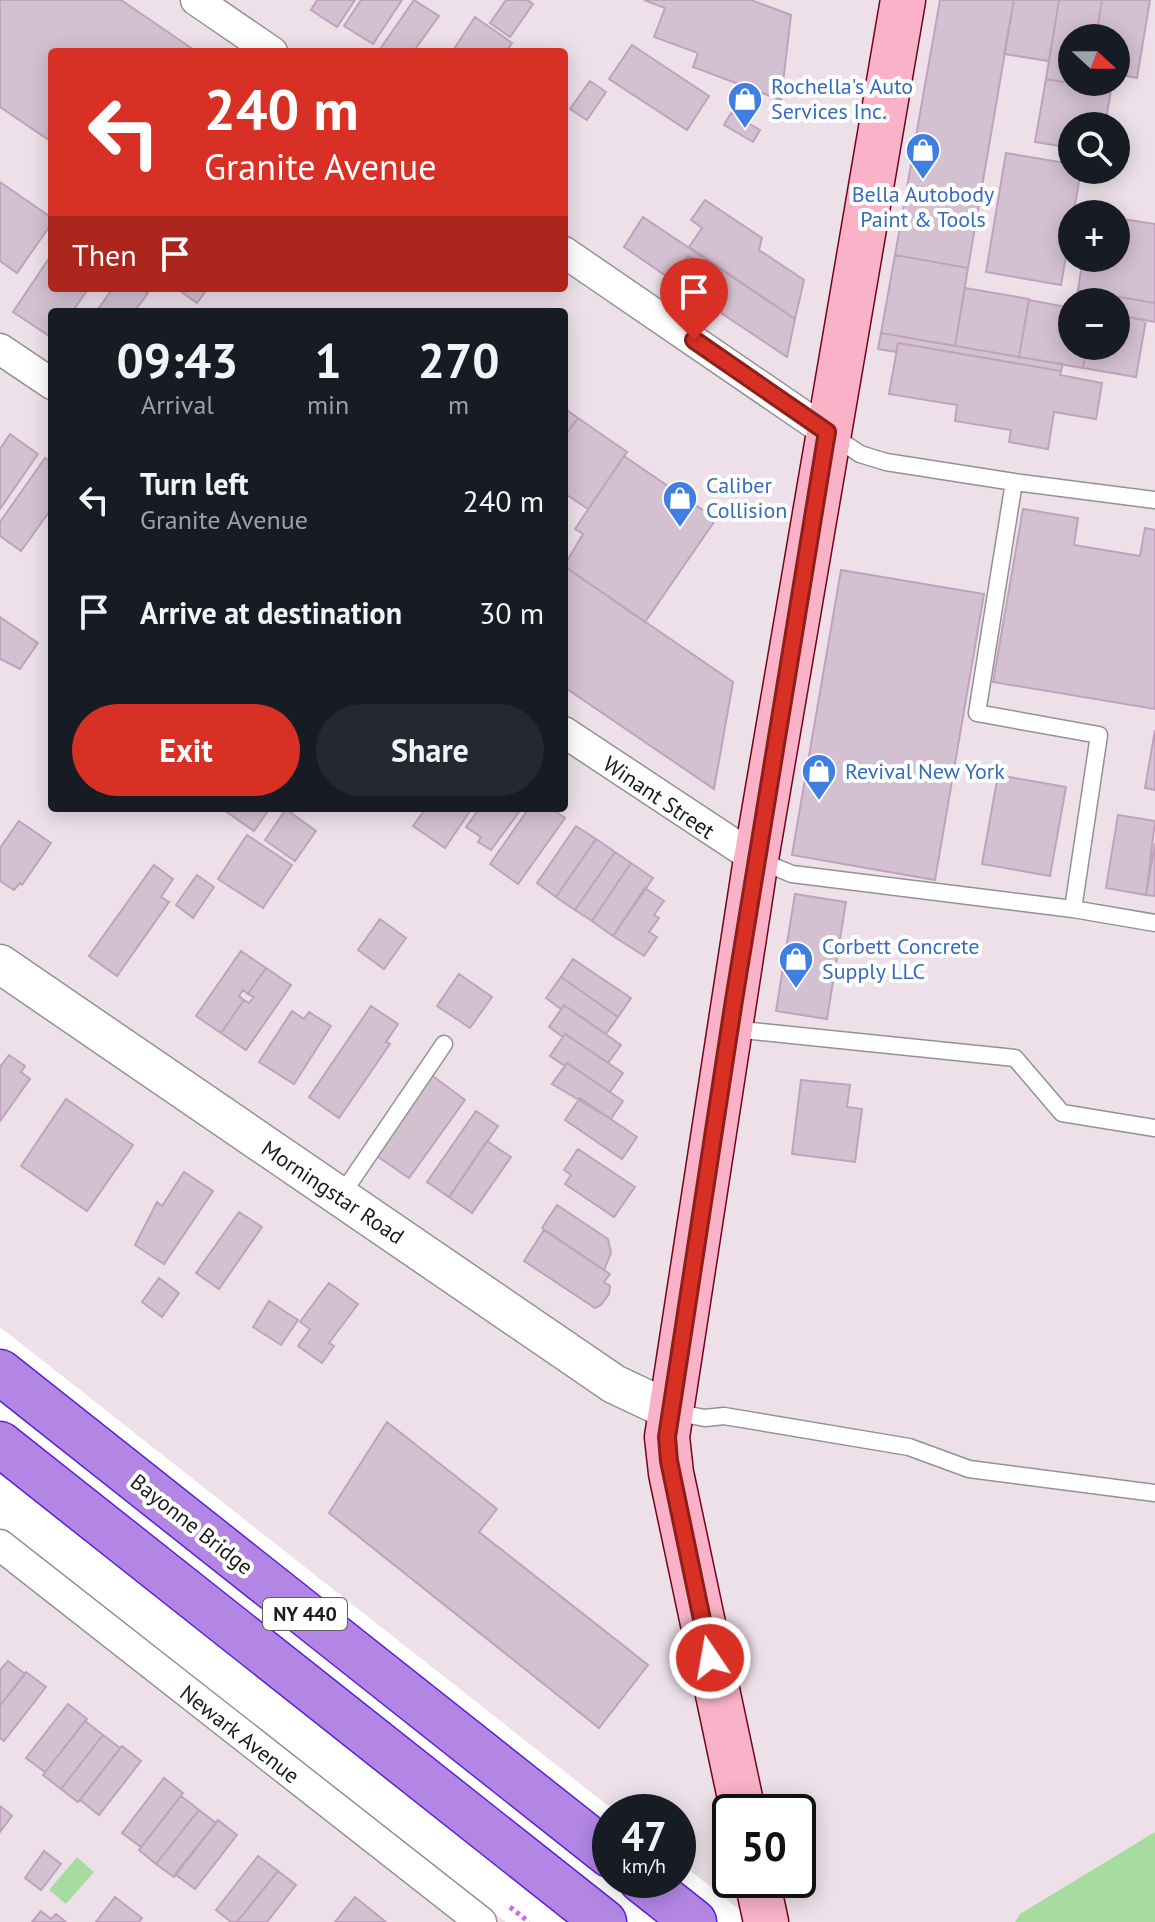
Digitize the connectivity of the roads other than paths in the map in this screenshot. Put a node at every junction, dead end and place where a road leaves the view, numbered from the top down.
1 (196, 0) edge
2 (903, 0) edge
3 (266, 48) edge
4 (568, 255) edge
5 (0, 349) edge
6 (48, 381) edge
7 (827, 432) junction
8 (1014, 482) junction
9 (1155, 500) edge
10 (568, 735) edge
11 (756, 859) junction
12 (1073, 909) junction
13 (1155, 923) edge
14 (0, 964) edge
15 (729, 1029) junction
16 (444, 1044) dead end
17 (1155, 1128) edge
18 (340, 1197) junction
19 (0, 1372) edge
20 (671, 1411) junction
21 (0, 1444) edge
22 (1155, 1493) edge
23 (0, 1545) edge
24 (739, 1794) edge
25 (592, 1841) edge
26 (664, 1898) edge
27 (761, 1898) edge
28 (481, 1922) edge
29 (604, 1922) edge
30 (694, 1922) edge
31 (766, 1922) edge

1 - 3 street
2 - 7 main road
4 - 7 street
5 - 6 street
7 - 8 lane
7 - 11 main road
8 - 9 lane
8 - 12 lane
10 - 11 street, Winant Street
11 - 12 lane
11 - 15 main road
12 - 13 lane
14 - 18 street, Morningstar Road
15 - 17 lane
15 - 20 main road
16 - 18 lane
18 - 20 street, Morningstar Road
19 - 25 highway, Bayonne Bridge / NY 440
20 - 22 lane
20 - 24 main road
21 - 29 highway, NY 440
23 - 28 street, Newark Avenue
26 - 30 highway
27 - 31 main road

